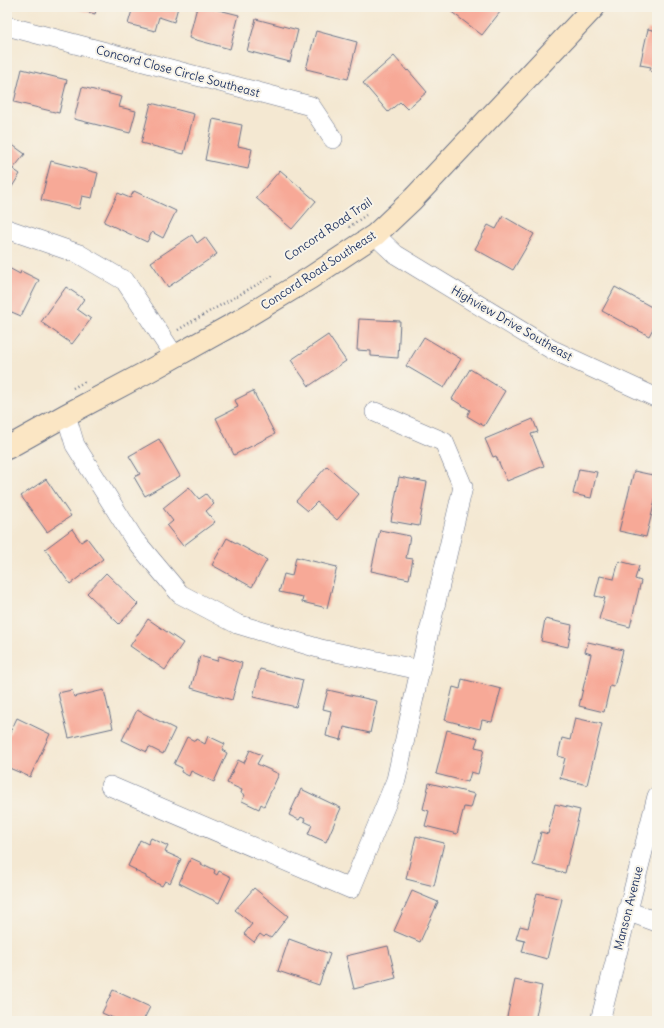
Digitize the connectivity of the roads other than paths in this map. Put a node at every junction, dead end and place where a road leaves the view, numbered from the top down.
1 (594, 7) edge
2 (7, 26) edge
3 (333, 139) dead end
4 (7, 229) edge
5 (375, 236) junction
6 (169, 348) junction
7 (657, 398) edge
8 (375, 412) dead end
9 (66, 415) junction
10 (7, 448) edge
11 (420, 670) junction
12 (110, 786) dead end
13 (657, 796) edge
14 (627, 911) junction
15 (657, 922) edge
16 (600, 1021) edge

1 - 5 street, Concord Road Southeast
2 - 3 street, Concord Close Circle Southeast
4 - 6 street
5 - 6 street, Concord Road Southeast
5 - 7 street, Highview Drive Southeast
6 - 9 street, Concord Road Southeast
8 - 11 street
9 - 10 street, Concord Road Southeast
9 - 11 street
11 - 12 street
13 - 14 street, Manson Avenue
14 - 15 street
14 - 16 street, Manson Avenue

